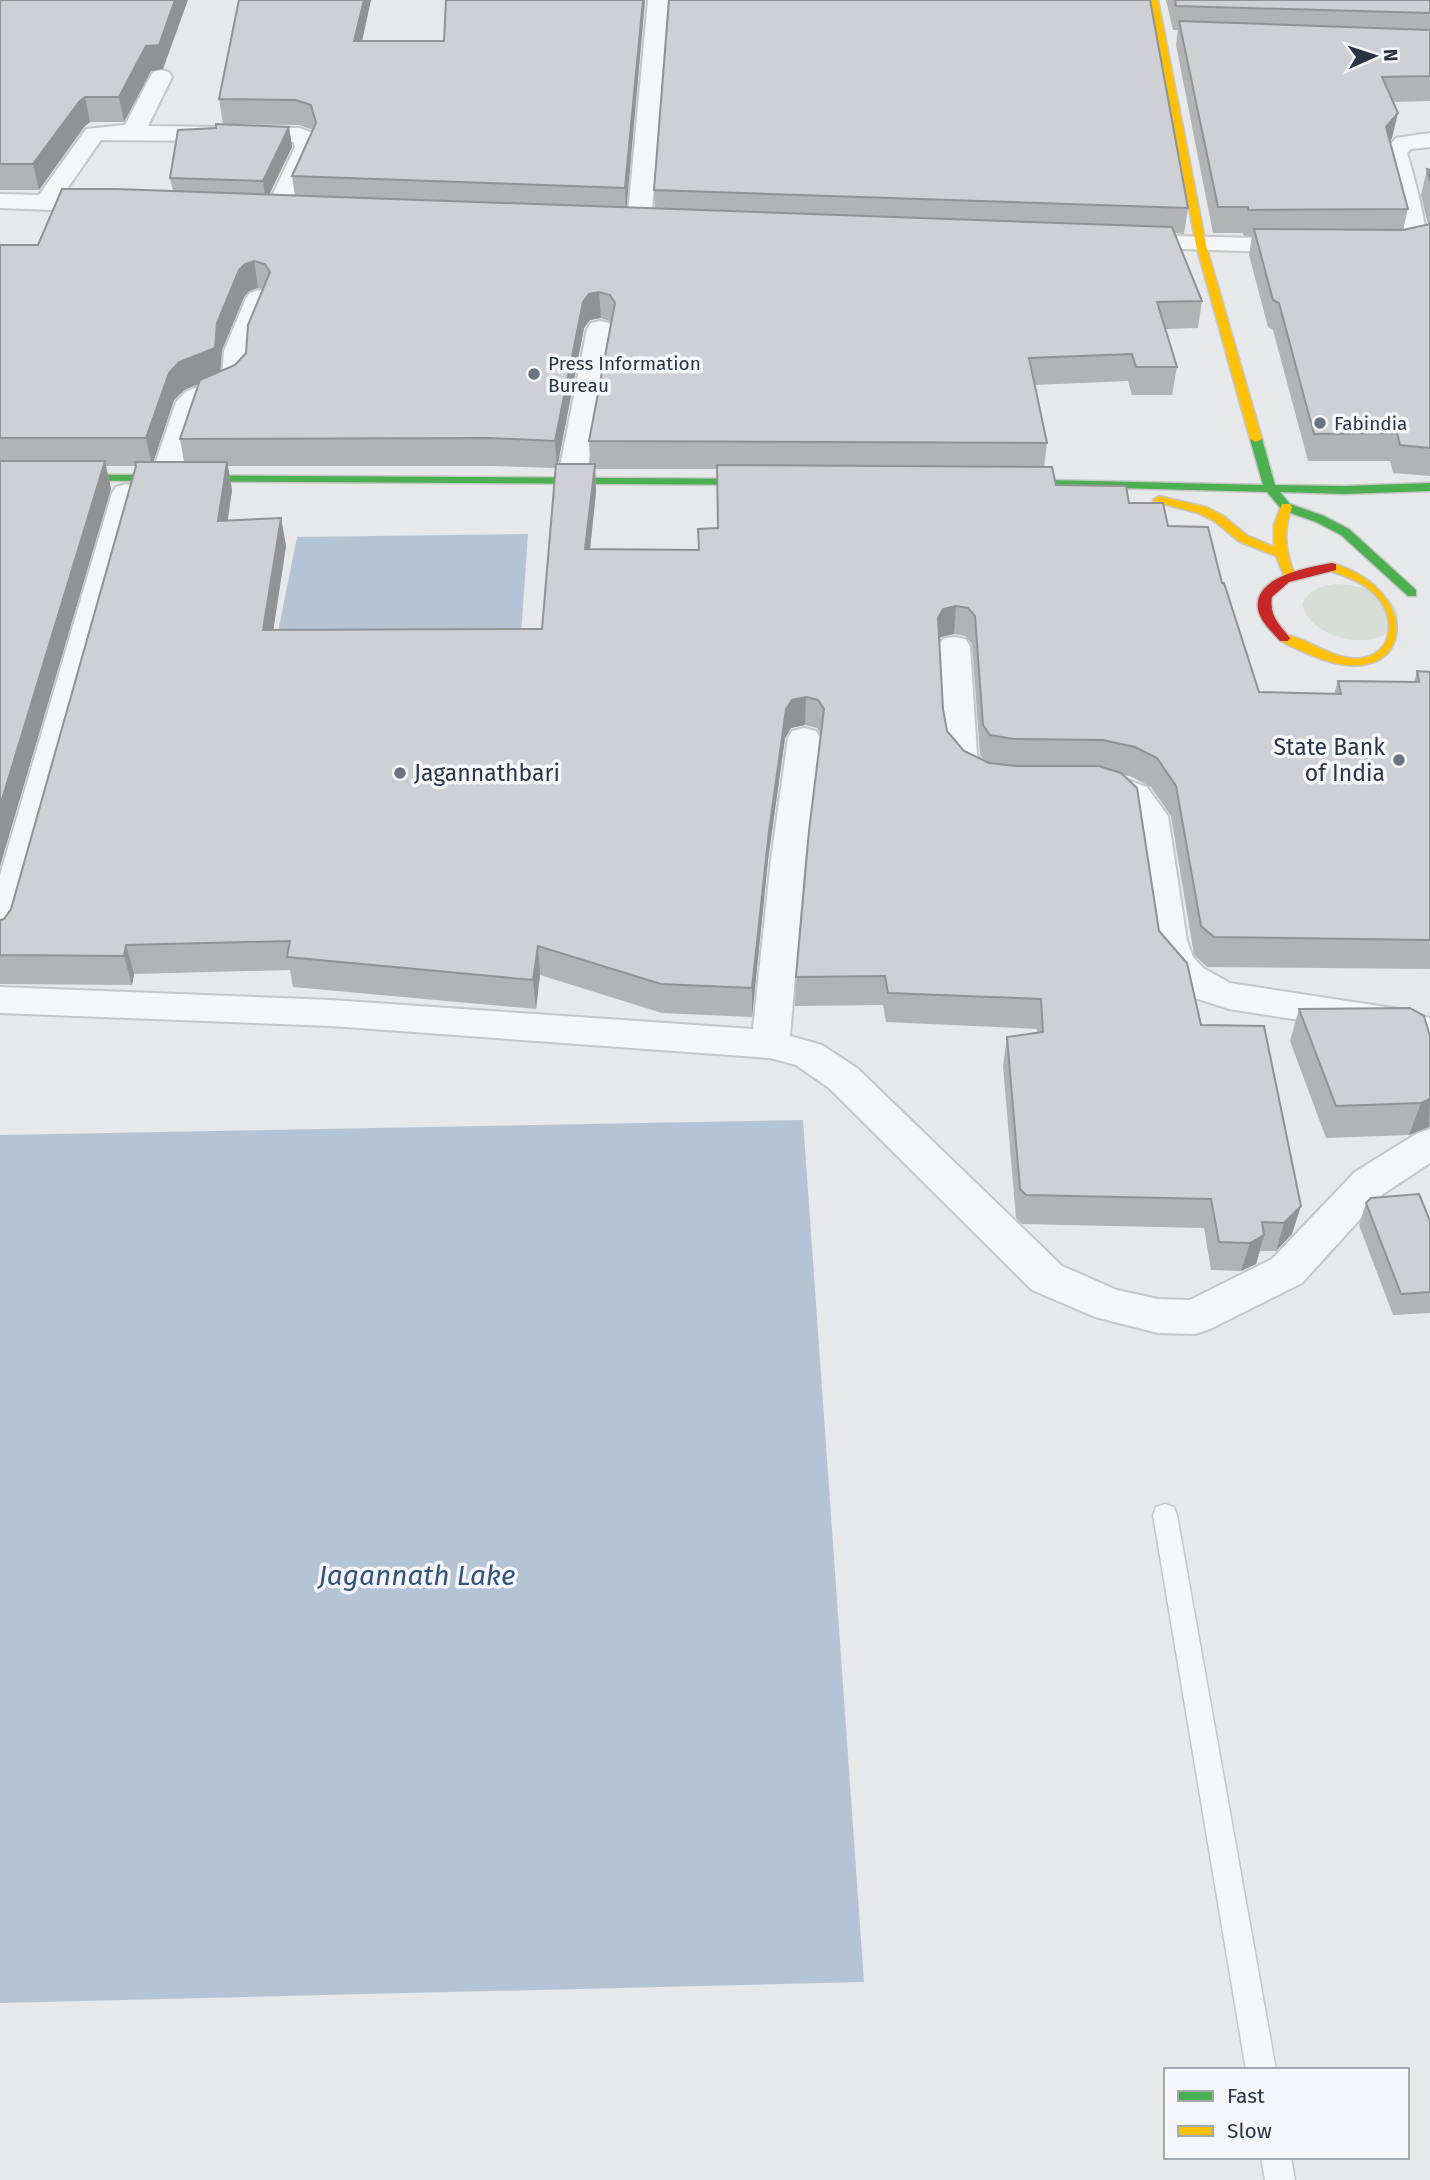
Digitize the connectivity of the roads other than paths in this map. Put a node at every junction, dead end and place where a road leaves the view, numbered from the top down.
1 (658, 0) edge
2 (1154, 0) edge
3 (1161, 38) junction
4 (1188, 38) edge
5 (161, 77) edge
6 (133, 132) junction
7 (1430, 140) edge
8 (0, 201) edge
9 (46, 203) junction
10 (128, 206) edge
11 (250, 210) edge
12 (277, 211) junction
13 (305, 212) edge
14 (611, 223) edge
15 (639, 224) junction
16 (667, 225) edge
17 (1105, 241) edge
18 (1201, 245) junction
19 (1327, 246) edge
20 (1354, 246) edge
21 (259, 298) edge
22 (600, 329) dead end
23 (0, 478) edge
24 (164, 479) junction
25 (571, 481) junction
26 (1430, 487) edge
27 (1270, 488) junction
28 (126, 493) junction
29 (25, 494) edge
30 (1286, 507) junction
31 (1279, 553) junction
32 (1289, 575) junction
33 (954, 646) dead end
34 (1390, 660) dead end
35 (804, 738) dead end
36 (0, 937) edge
37 (0, 1000) edge
38 (1430, 1038) edge
39 (770, 1044) junction
40 (1430, 1144) edge
41 (1165, 1515) dead end
42 (1261, 2068) edge
43 (1276, 2159) edge
44 (1280, 2180) edge

1 - 15 street
2 - 3 street
3 - 4 street
3 - 18 street
5 - 6 street
6 - 9 street
6 - 12 street
7 - 20 street
8 - 9 street
9 - 10 street
11 - 12 street
12 - 13 street
14 - 15 street
15 - 16 street
17 - 18 street
18 - 19 street
18 - 27 street
21 - 24 street
22 - 25 street
23 - 24 street
24 - 25 street
25 - 28 street
26 - 27 street
27 - 30 street
27 - 31 street
28 - 29 street
28 - 36 street
30 - 31 street
30 - 32 street
31 - 32 street
32 - 34 street
33 - 38 street
35 - 39 street
37 - 39 street
39 - 40 street
41 - 42 lane
43 - 44 lane

